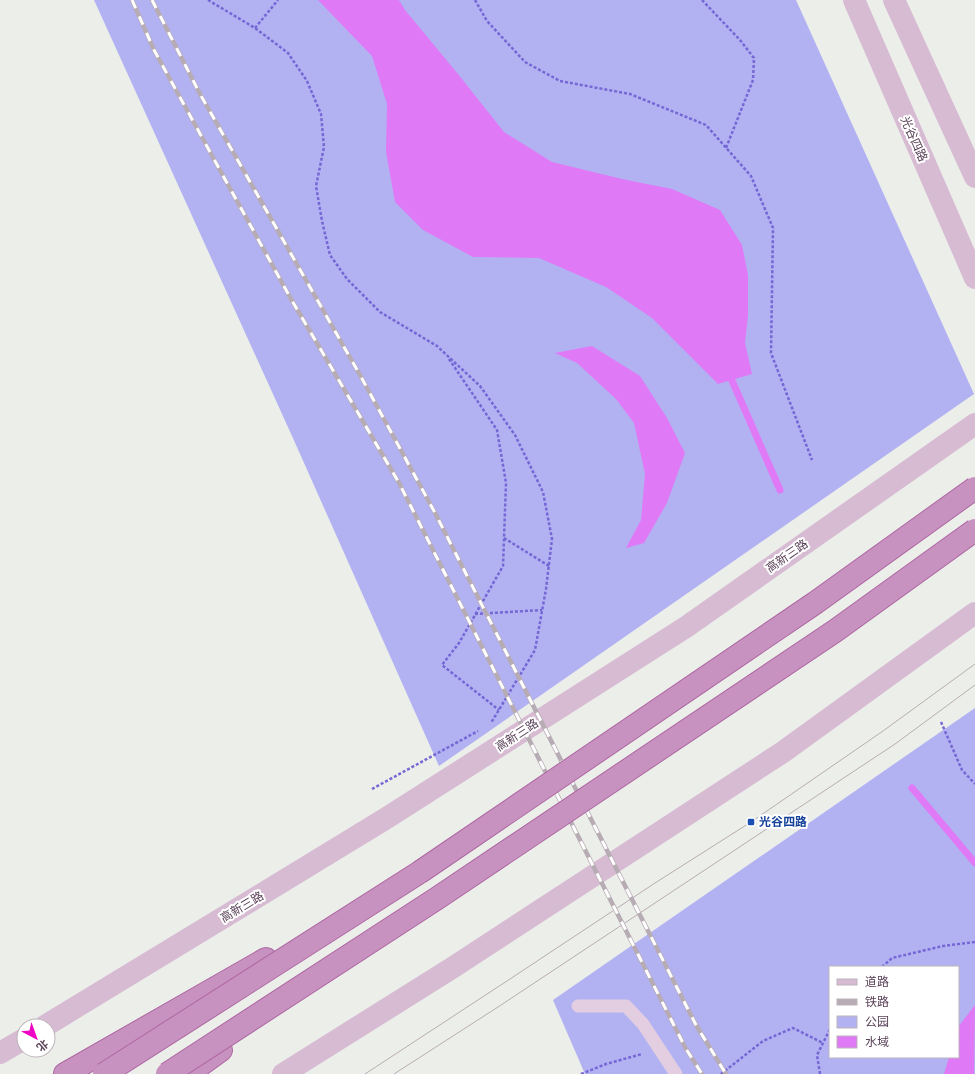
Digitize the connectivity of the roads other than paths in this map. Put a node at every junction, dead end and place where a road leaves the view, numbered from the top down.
1 (854, 0) edge
2 (894, 0) edge
3 (975, 177) edge
4 (975, 278) edge
5 (975, 424) edge
6 (975, 488) edge
7 (975, 530) edge
8 (975, 613) edge
9 (420, 872) junction
10 (436, 899) junction
11 (578, 1006) dead end
12 (56, 1019) edge
13 (16, 1044) edge
14 (0, 1054) edge
15 (673, 1070) edge
16 (65, 1074) edge
17 (104, 1074) edge
18 (166, 1074) edge
19 (188, 1074) edge
20 (283, 1074) edge

1 - 4 main road, 光谷四路
2 - 3 main road
5 - 12 main road, 高新三路
6 - 9 highway, bridge
7 - 10 highway, bridge
8 - 20 main road
9 - 16 highway, bridge
9 - 17 highway, bridge
10 - 18 highway, bridge
10 - 19 highway, bridge
11 - 15 lane
13 - 14 main road

